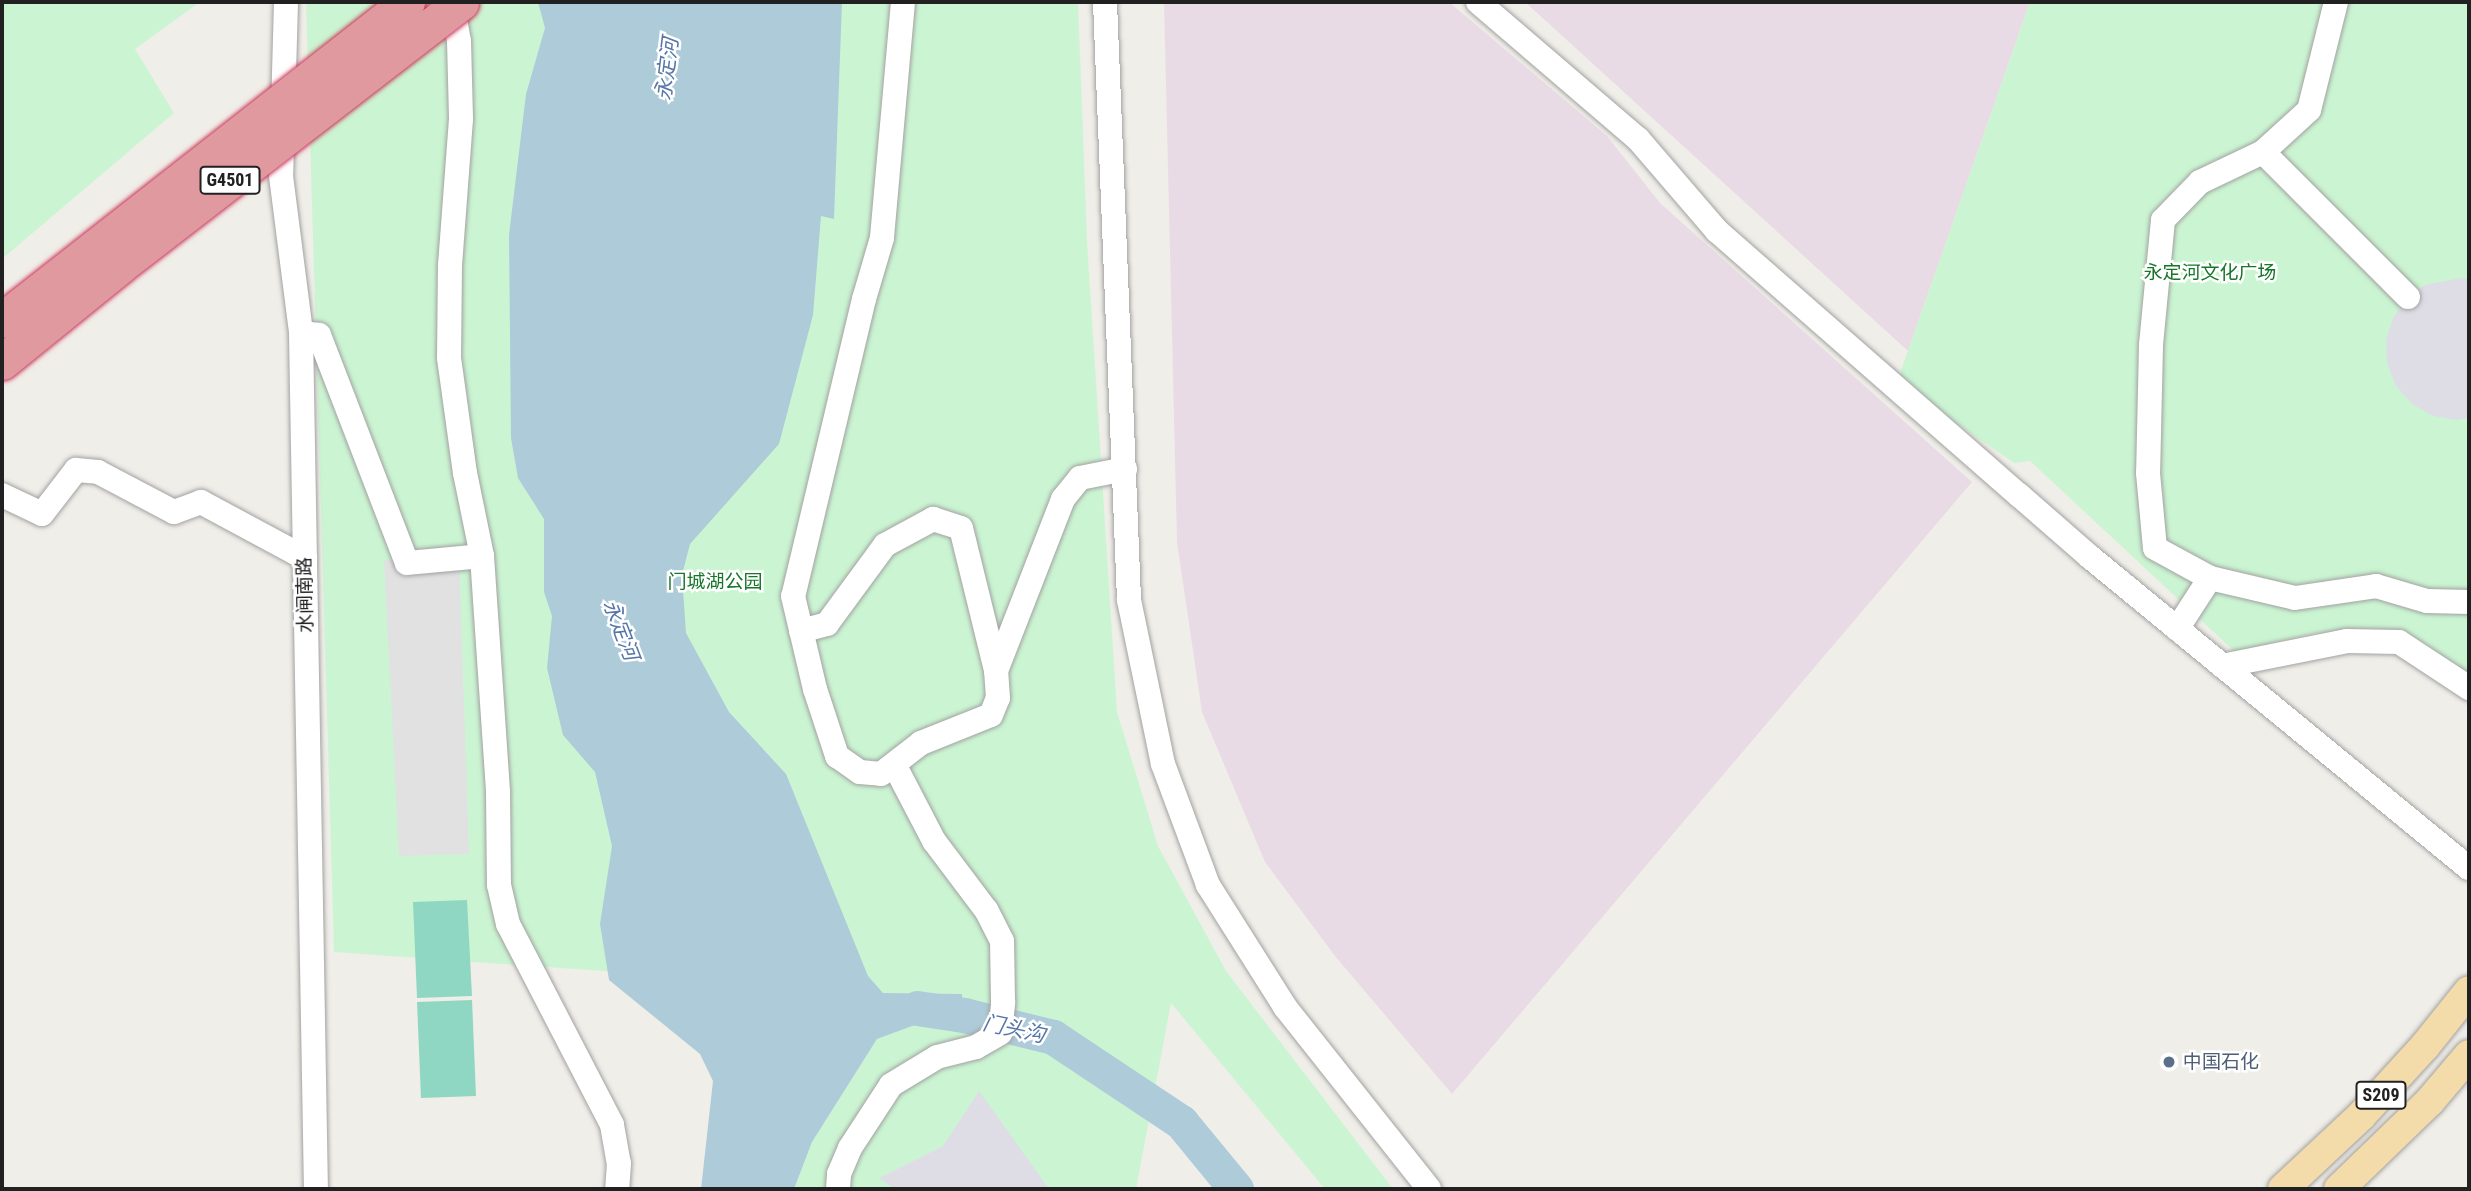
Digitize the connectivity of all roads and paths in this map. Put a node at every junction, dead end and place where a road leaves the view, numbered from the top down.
1 (286, 2) edge
2 (407, 2) edge
3 (452, 2) edge
4 (461, 2) edge
5 (903, 2) edge
6 (1105, 2) edge
7 (1478, 2) edge
8 (2336, 2) edge
9 (2263, 152) junction
10 (2408, 297) dead end
11 (2, 320) edge
12 (301, 334) junction
13 (2, 362) edge
14 (1125, 469) junction
15 (2, 495) edge
16 (482, 556) junction
17 (305, 558) junction
18 (2210, 578) junction
19 (2469, 602) edge
20 (2177, 629) junction
21 (801, 631) junction
22 (2222, 666) junction
23 (996, 671) junction
24 (2469, 688) edge
25 (895, 766) junction
26 (2469, 868) edge
27 (2469, 991) edge
28 (2469, 1055) edge
29 (316, 1189) edge
30 (617, 1189) edge
31 (838, 1189) edge
32 (1429, 1189) edge
33 (2283, 1189) edge
34 (2339, 1189) edge

1 - 12 street, 水闸南路
2 - 11 highway, G4501, bridge
3 - 16 street
4 - 13 highway, G4501, bridge
5 - 21 street
6 - 14 street
7 - 20 street
8 - 9 street
9 - 10 street
9 - 18 street
12 - 16 street
12 - 17 street, 水闸南路
14 - 23 street
14 - 32 street
15 - 17 street
16 - 30 street
17 - 29 street, 水闸南路
18 - 19 street
18 - 20 street
20 - 22 street
21 - 23 street
21 - 25 street
22 - 24 street
22 - 26 street
23 - 25 street
25 - 31 street
27 - 33 main road, S209
28 - 34 main road, S209

